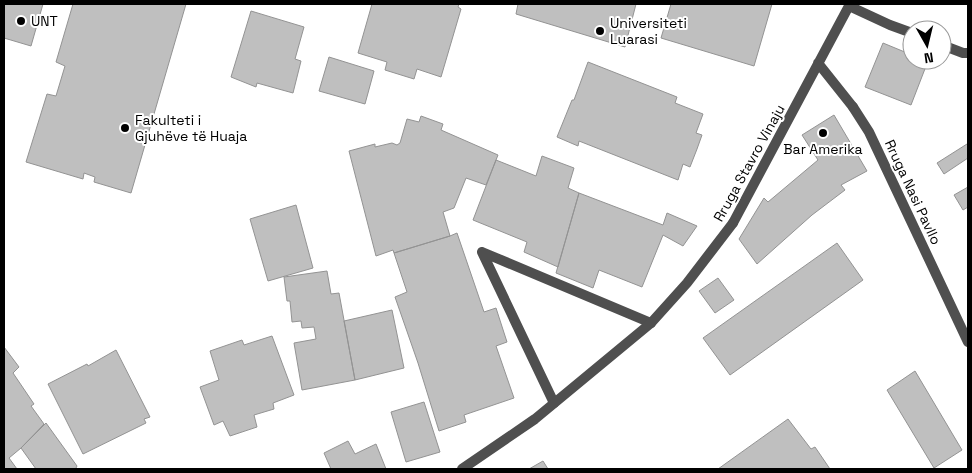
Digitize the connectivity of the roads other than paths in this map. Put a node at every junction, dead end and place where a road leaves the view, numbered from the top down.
1 (849, 5) edge
2 (902, 29) edge
3 (952, 49) edge
4 (968, 53) edge
5 (818, 63) junction
6 (651, 323) junction
7 (968, 342) edge
8 (554, 403) junction
9 (462, 469) edge

1 - 2 street
1 - 5 street, Rruga Stavro Vinaju
3 - 4 street
5 - 6 street, Rruga Stavro Vinaju
5 - 7 street, Rruga Nasi Pavllo
6 - 8 street, Rruga Stavro Vinaju
6 - 8 street
8 - 9 street, Rruga Stavro Vinaju

